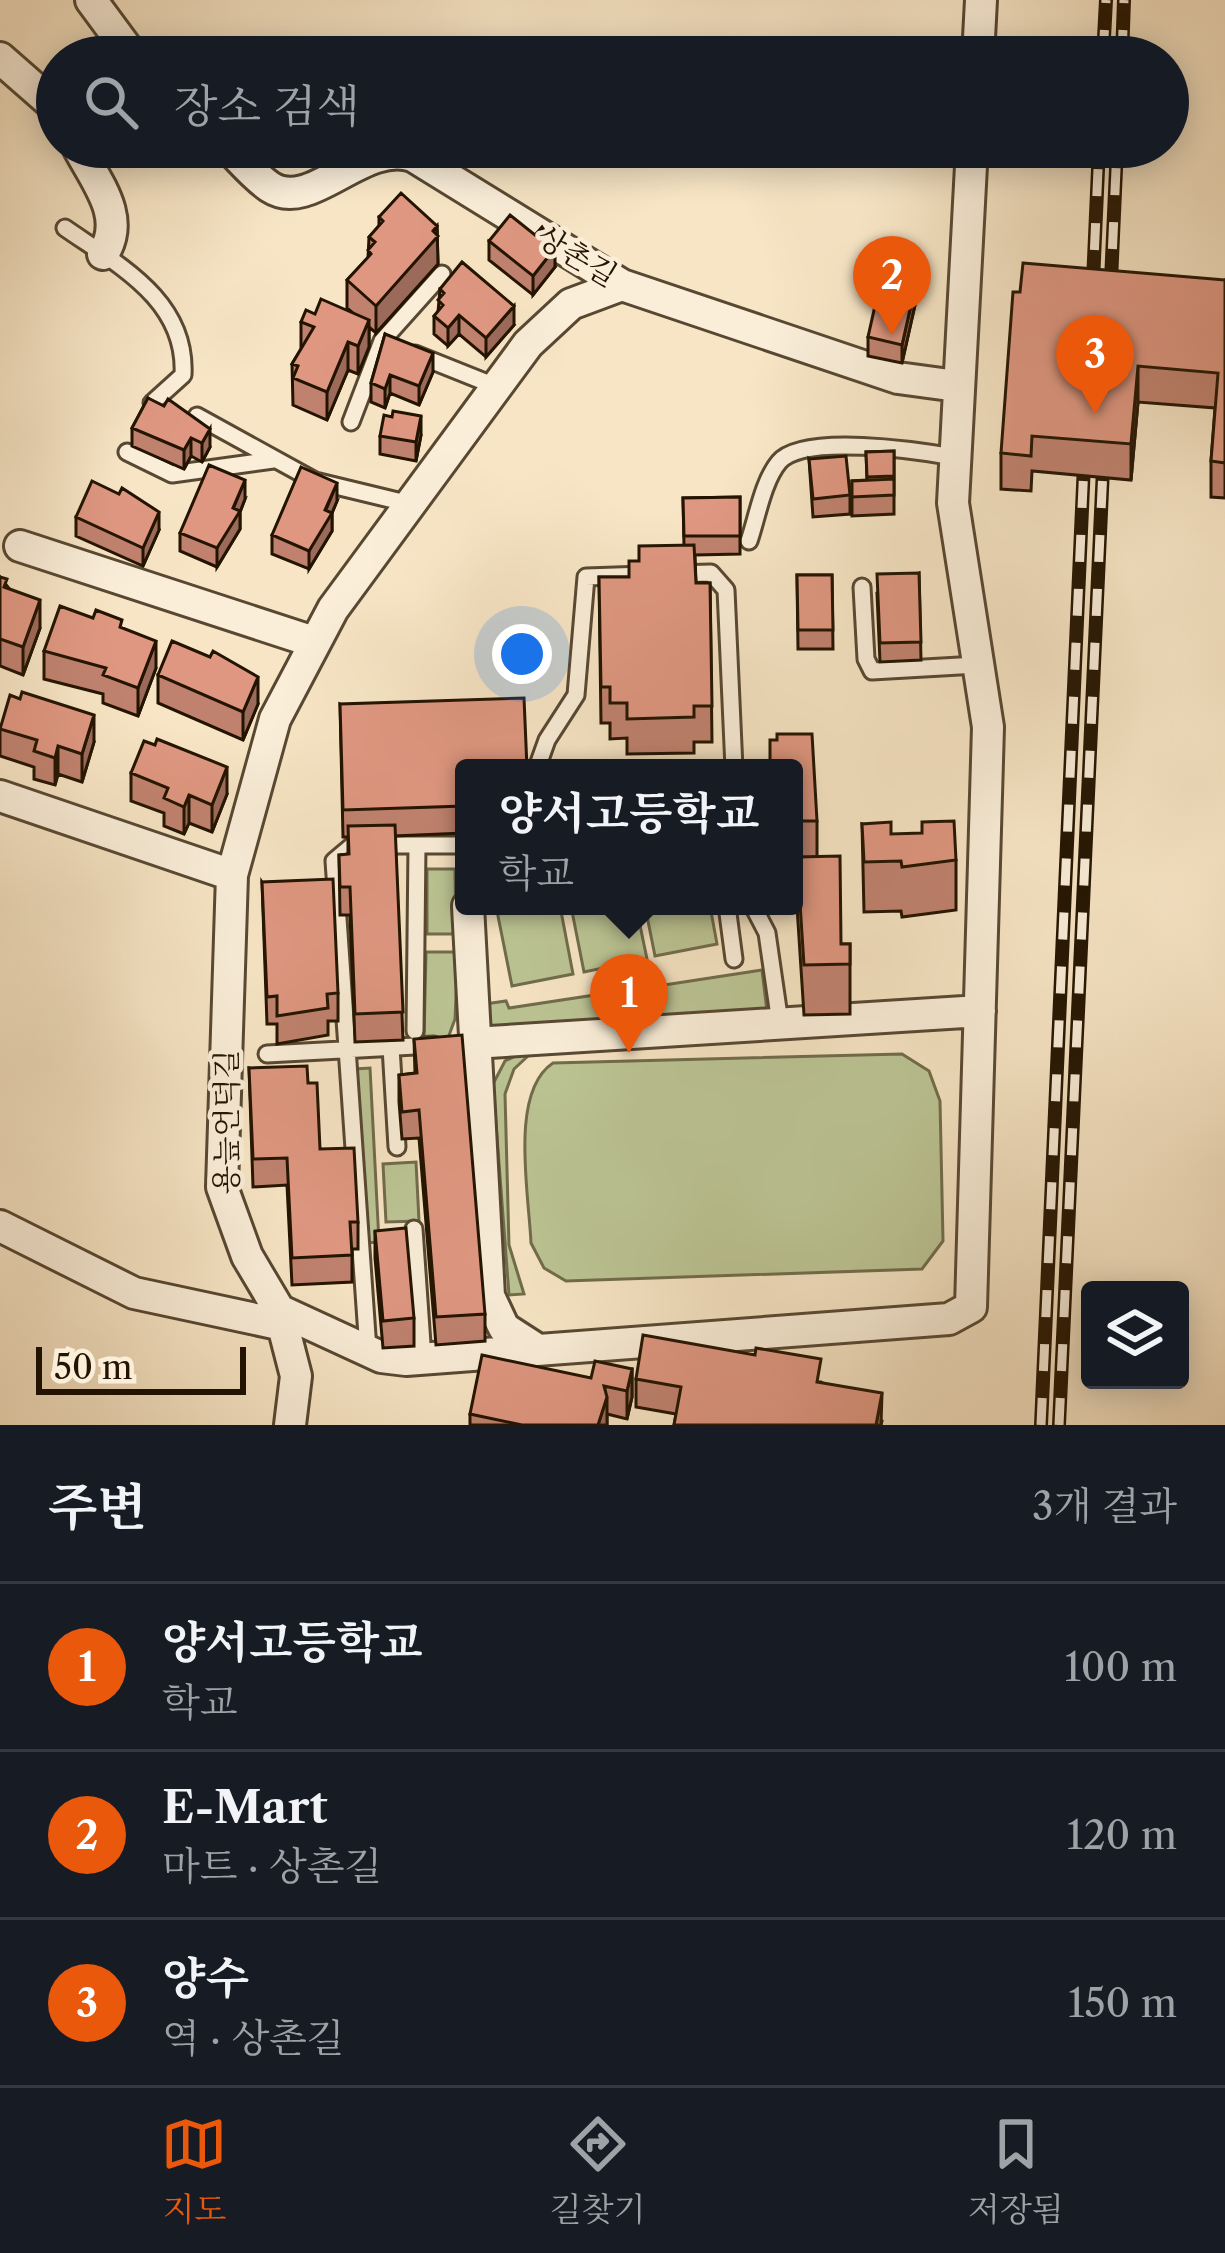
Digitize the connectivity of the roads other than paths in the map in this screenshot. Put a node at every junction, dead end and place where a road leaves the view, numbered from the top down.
1 (91, 0) edge
2 (982, 0) edge
3 (118, 36) edge
4 (979, 36) edge
5 (0, 58) edge
6 (36, 90) edge
7 (88, 168) edge
8 (250, 168) edge
9 (355, 168) edge
10 (432, 168) edge
11 (971, 168) edge
12 (65, 228) dead end
13 (103, 254) junction
14 (442, 274) dead end
15 (622, 285) junction
16 (374, 338) junction
17 (495, 386) junction
18 (958, 386) junction
19 (152, 403) edge
20 (197, 416) edge
21 (351, 422) dead end
22 (127, 452) dead end
23 (954, 457) junction
24 (274, 460) junction
25 (406, 503) junction
26 (749, 541) dead end
27 (20, 546) dead end
28 (862, 587) dead end
29 (314, 642) junction
30 (977, 664) junction
31 (540, 759) edge
32 (734, 759) edge
33 (0, 796) edge
34 (417, 845) junction
35 (455, 845) edge
36 (232, 875) junction
37 (468, 915) edge
38 (729, 915) edge
39 (758, 915) edge
40 (734, 959) dead end
41 (980, 1011) junction
42 (780, 1023) junction
43 (415, 1031) dead end
44 (473, 1043) junction
45 (391, 1047) junction
46 (348, 1050) junction
47 (267, 1054) dead end
48 (397, 1147) dead end
49 (0, 1226) edge
50 (414, 1229) dead end
51 (281, 1317) junction
52 (535, 1348) junction
53 (368, 1350) junction
54 (423, 1358) junction
55 (290, 1425) edge

1 - 3 street
2 - 4 street
5 - 6 street
7 - 13 street
8 - 9 street, 상촌길
10 - 15 street, 상촌길
11 - 18 street
12 - 13 lane
13 - 19 lane
14 - 16 lane
15 - 17 street, 용늪언덕길
15 - 18 street, 상촌길
16 - 17 lane
16 - 21 lane
17 - 25 street, 용늪언덕길
18 - 23 street
20 - 24 lane
22 - 24 lane
23 - 26 lane
23 - 30 street
24 - 25 lane
25 - 29 street, 용늪언덕길
27 - 29 street
28 - 30 lane
29 - 36 street, 용늪언덕길
30 - 41 street
31 - 32 lane
33 - 36 street
34 - 35 lane
34 - 43 lane
34 - 46 lane
36 - 51 street, 용늪언덕길
37 - 44 street
38 - 40 lane
39 - 42 lane
41 - 42 street
41 - 52 street
42 - 44 street
44 - 45 lane
44 - 52 street
45 - 46 lane
45 - 48 lane
46 - 47 lane
46 - 53 lane
49 - 51 street
50 - 54 lane
51 - 53 street
51 - 55 street, 용늪언덕길
52 - 54 street
53 - 54 street

